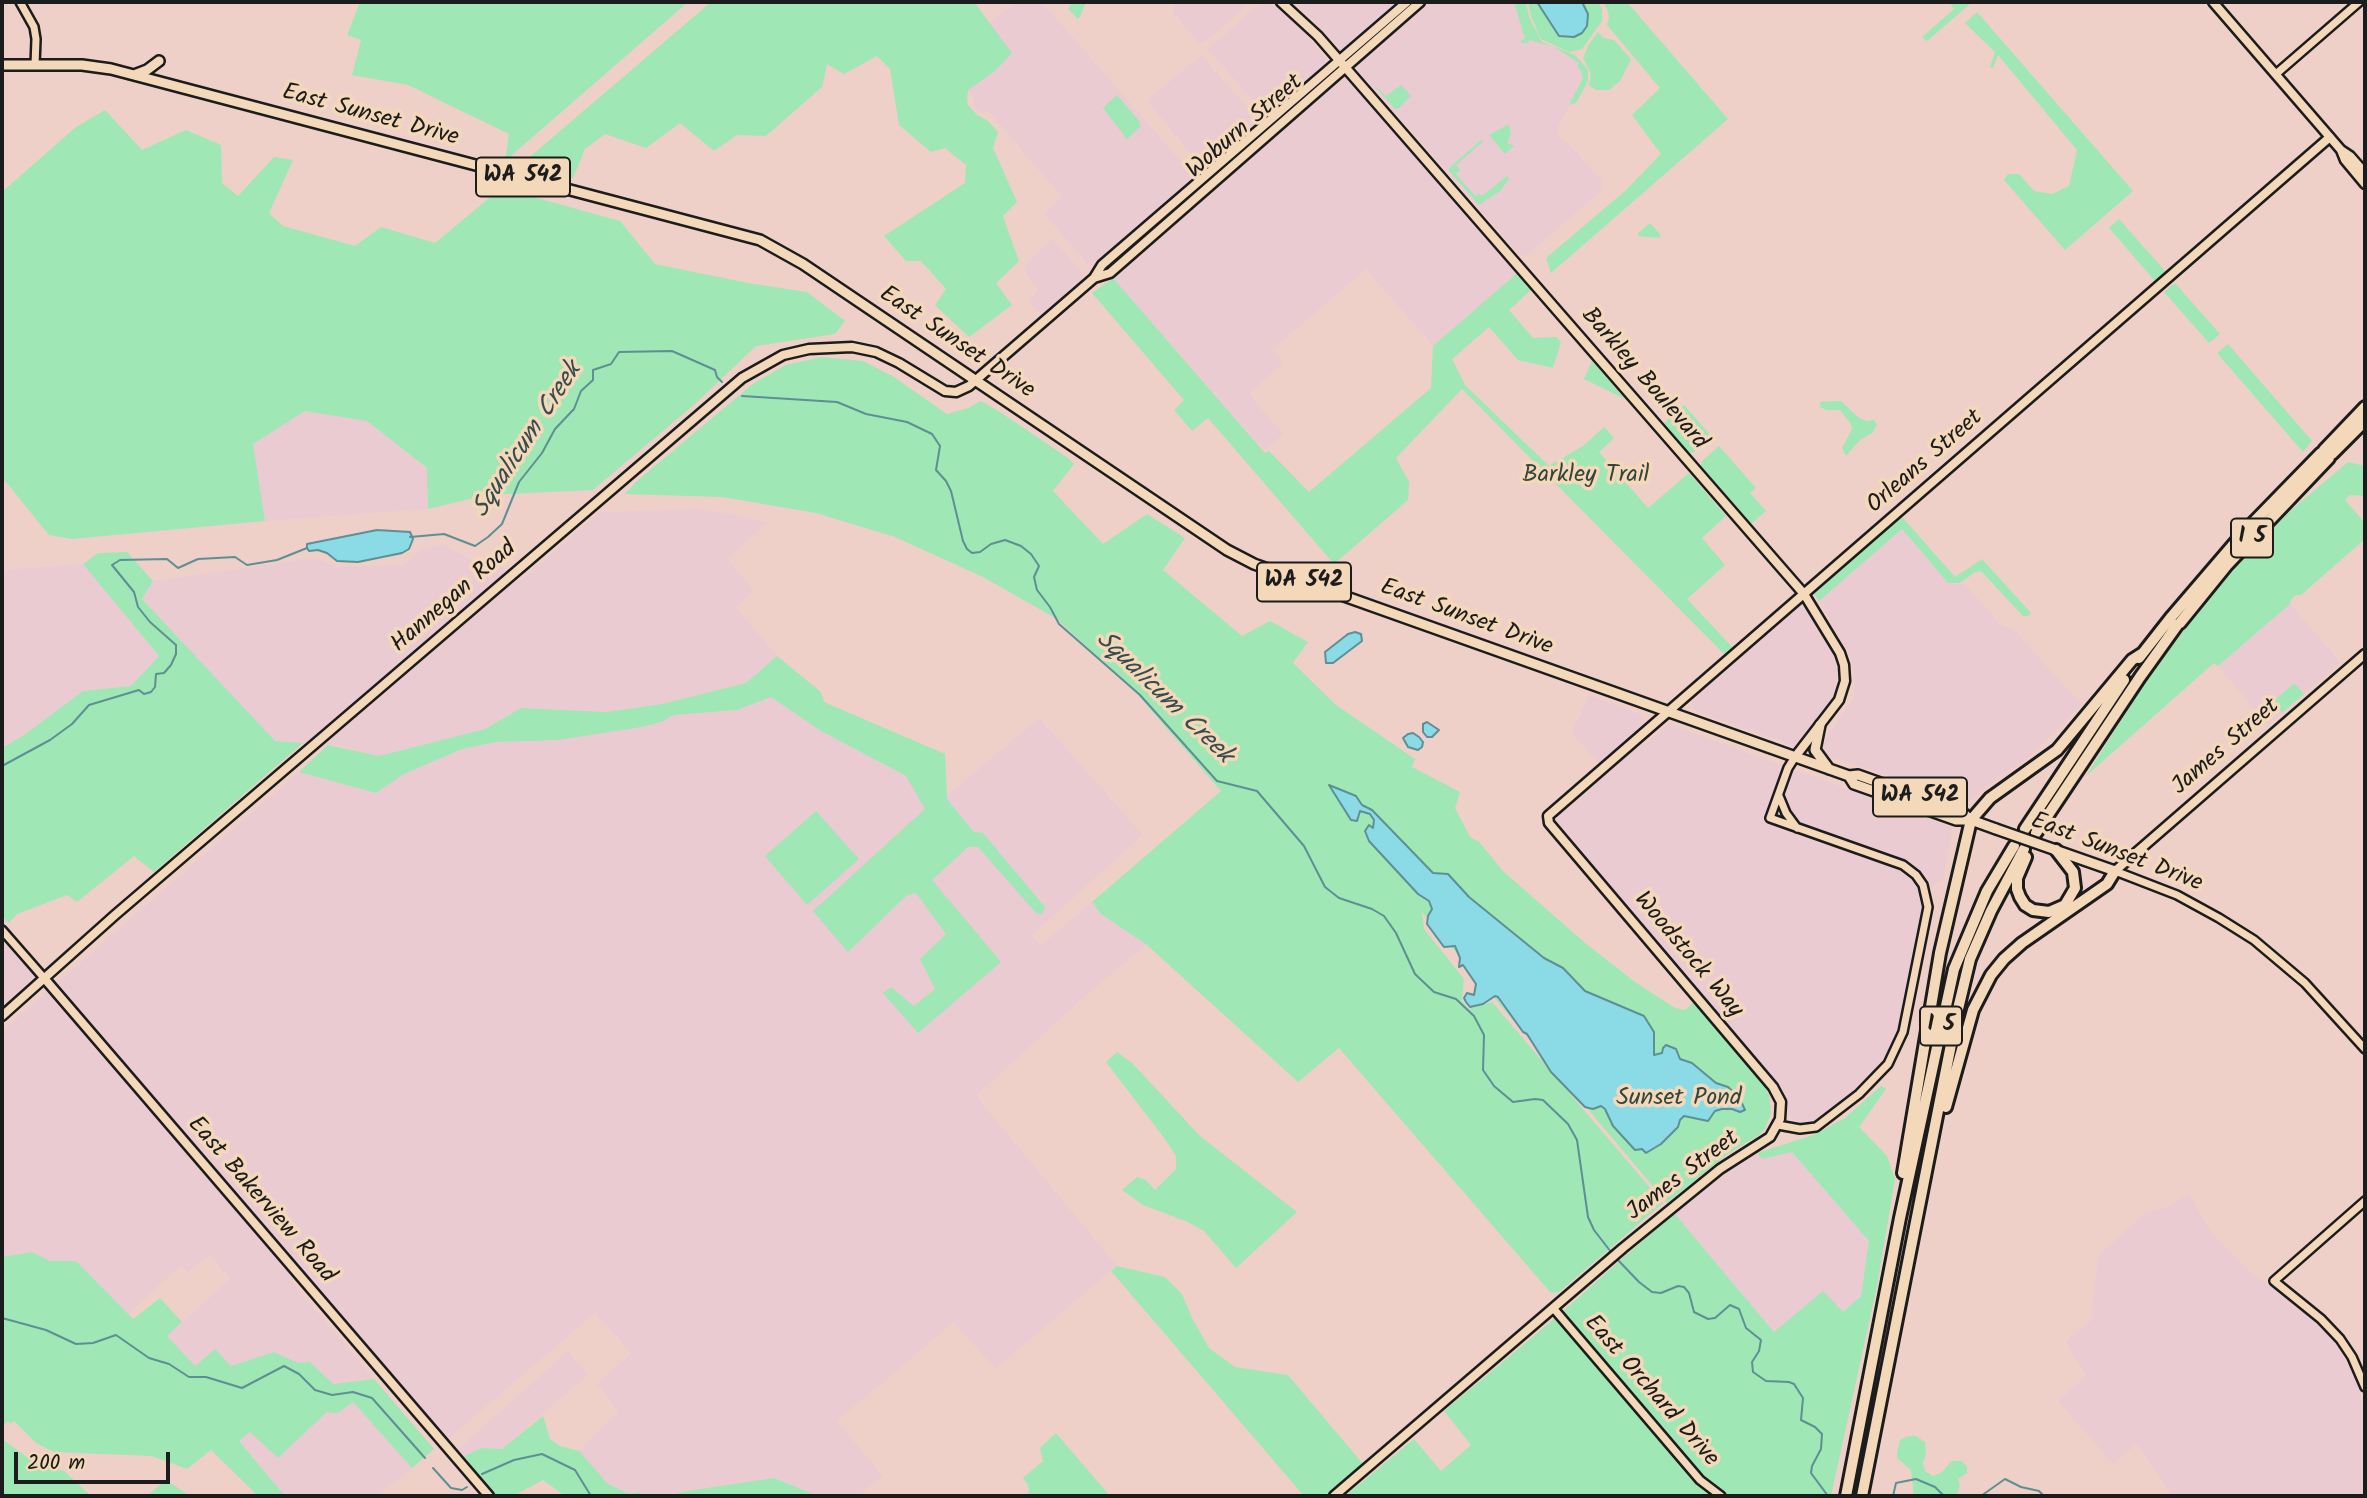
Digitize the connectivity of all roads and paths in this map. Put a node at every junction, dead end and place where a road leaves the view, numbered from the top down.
1 (1281, 2) edge
2 (1407, 2) edge
3 (1420, 2) edge
4 (2213, 2) edge
5 (2359, 2) edge
6 (18, 3) edge
7 (1343, 63) junction
8 (2, 65) edge
9 (35, 65) junction
10 (2276, 74) junction
11 (134, 75) junction
12 (163, 82) junction
13 (2330, 137) junction
14 (2342, 150) junction
15 (2365, 173) edge
16 (2365, 184) edge
17 (976, 380) junction
18 (2365, 407) edge
19 (2365, 421) edge
20 (2326, 454) junction
21 (1804, 594) junction
22 (2176, 620) junction
23 (2143, 653) junction
24 (2365, 654) edge
25 (1668, 712) junction
26 (1820, 725) junction
27 (1795, 757) junction
28 (1831, 770) junction
29 (1779, 794) junction
30 (1548, 819) joint
31 (1971, 820) junction
32 (1798, 828) junction
33 (2022, 849) junction
34 (2055, 850) junction
35 (2115, 871) junction
36 (2065, 905) junction
37 (2, 930) edge
38 (44, 978) junction
39 (2, 1016) edge
40 (2365, 1049) edge
41 (1778, 1125) junction
42 (1934, 1135) junction
43 (2365, 1201) edge
44 (1900, 1218) junction
45 (1554, 1309) junction
46 (2365, 1387) edge
47 (489, 1496) edge
48 (1334, 1496) edge
49 (1721, 1496) edge
50 (1847, 1496) edge
51 (1862, 1496) edge

1 - 7 main road, Barkley Boulevard
2 - 7 main road, Woburn Street
3 - 7 main road, Woburn Street
4 - 10 main road
5 - 10 street
6 - 9 street
7 - 17 main road, Woburn Street
7 - 21 main road, Barkley Boulevard
8 - 9 main road, East Sunset Drive / WA 542
9 - 11 main road, East Sunset Drive / WA 542
10 - 13 main road
11 - 12 main road, East Sunset Drive / WA 542
11 - 12 main road
12 - 17 main road, East Sunset Drive / WA 542
13 - 14 main road
13 - 21 main road, Orleans Street
14 - 15 main road
14 - 16 main road
17 - 25 main road, East Sunset Drive / WA 542
17 - 38 main road, Hannegan Road
18 - 20 highway, I 5
19 - 20 highway, I 5
20 - 22 highway, I 5
21 - 25 main road, Orleans Street
21 - 26 main road, Barkley Boulevard
22 - 23 highway, I 5
22 - 23 highway, I 5
23 - 31 highway
24 - 35 main road, James Street
25 - 27 main road, East Sunset Drive / WA 542
25 - 30 main road, Orleans Street
26 - 27 main road, Barkley Boulevard
26 - 28 main road
27 - 28 main road, East Sunset Drive / WA 542
27 - 29 street, Barkley Boulevard
28 - 31 main road, East Sunset Drive / WA 542
29 - 32 street
29 - 32 street, Barkley Boulevard
30 - 41 main road, Woodstock Way
31 - 34 main road, East Sunset Drive / WA 542, bridge
31 - 44 highway
32 - 41 street
33 - 36 highway
33 - 42 highway, I 5
33 - 44 highway, I 5
34 - 35 main road, East Sunset Drive
34 - 36 highway
35 - 36 highway
35 - 40 street, East Sunset Drive
35 - 42 highway
37 - 38 street, East Bakerview Road
38 - 39 main road, Hannegan Road
38 - 47 main road, East Bakerview Road
41 - 45 main road, James Street
42 - 51 highway, I 5
43 - 46 street
44 - 50 highway, I 5
45 - 48 main road, James Street
45 - 49 street, East Orchard Drive

